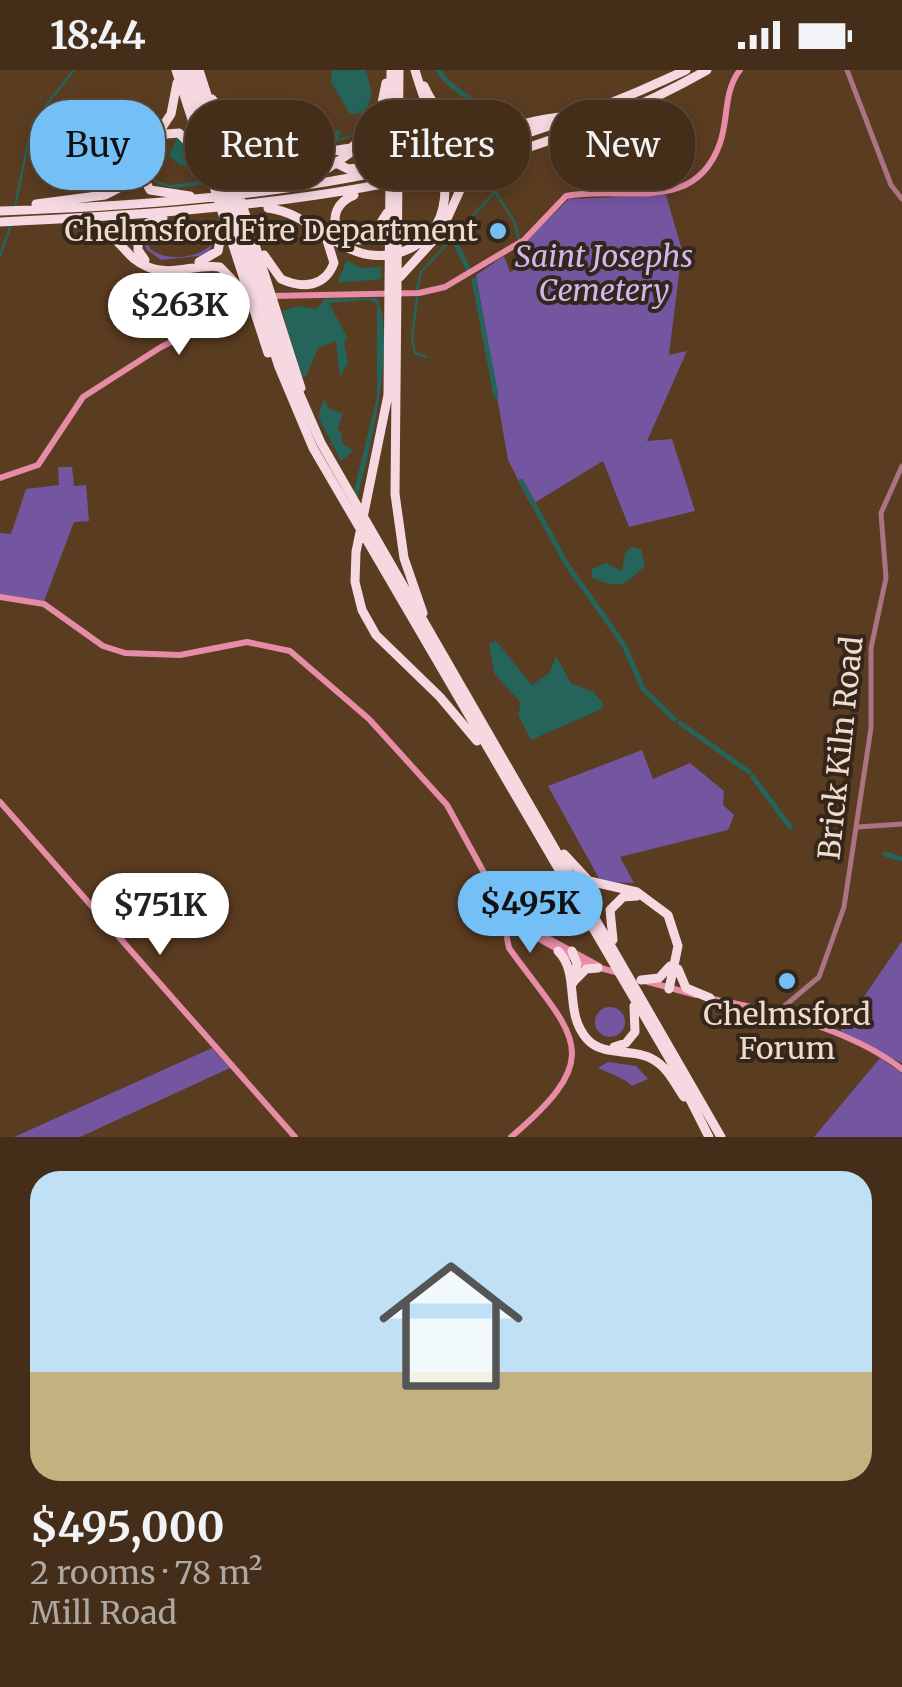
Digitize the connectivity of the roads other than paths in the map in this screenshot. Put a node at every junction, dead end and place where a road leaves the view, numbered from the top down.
1 (178, 70) edge
2 (197, 70) edge
3 (393, 70) edge
4 (417, 70) edge
5 (699, 70) edge
6 (707, 70) edge
7 (740, 70) edge
8 (847, 70) edge
9 (681, 72) edge
10 (207, 100) edge
11 (215, 100) edge
12 (384, 100) edge
13 (393, 100) edge
14 (606, 100) edge
15 (640, 100) edge
16 (550, 119) edge
17 (550, 139) edge
18 (354, 148) edge
19 (334, 166) edge
20 (398, 186) joint
21 (241, 190) edge
22 (260, 190) edge
23 (265, 190) edge
24 (358, 190) edge
25 (398, 190) edge
26 (192, 196) junction
27 (902, 199) edge
28 (247, 201) junction
29 (214, 202) junction
30 (36, 204) junction
31 (9, 213) edge
32 (52, 219) junction
33 (315, 226) junction
34 (393, 293) junction
35 (267, 350) junction
36 (316, 434) junction
37 (318, 456) junction
38 (902, 466) edge
39 (0, 478) edge
40 (0, 598) edge
41 (452, 672) junction
42 (0, 802) edge
43 (524, 802) junction
44 (902, 824) edge
45 (858, 827) junction
46 (519, 925) junction
47 (558, 951) junction
48 (578, 957) junction
49 (621, 961) junction
50 (673, 964) junction
51 (598, 968) junction
52 (609, 970) junction
53 (623, 980) junction
54 (641, 980) junction
55 (571, 981) junction
56 (669, 988) junction
57 (710, 998) junction
58 (774, 1014) junction
59 (902, 1069) edge
60 (295, 1137) edge
61 (511, 1137) edge
62 (708, 1137) edge
63 (721, 1137) edge

1 - 29 highway
1 - 30 highway
1 - 37 highway
2 - 10 highway
2 - 11 highway
2 - 36 highway
3 - 12 highway
3 - 13 highway
4 - 16 highway
4 - 33 highway
5 - 28 highway
6 - 15 highway
7 - 39 main road
8 - 27 street
9 - 14 highway
9 - 28 highway
17 - 34 highway
18 - 19 highway
20 - 20 highway
21 - 28 highway
22 - 28 highway
23 - 28 highway
24 - 28 highway
25 - 34 highway
26 - 29 highway
26 - 29 highway
26 - 30 highway
28 - 29 highway
28 - 29 highway
28 - 33 highway
28 - 33 highway
28 - 36 highway
29 - 29 highway
29 - 31 highway
29 - 32 highway
29 - 35 highway
30 - 31 highway
31 - 32 highway
32 - 35 highway
34 - 41 highway
34 - 43 highway
35 - 37 highway
36 - 41 highway
37 - 43 highway
38 - 45 street, Brick Kiln Road
40 - 46 main road
41 - 43 highway
42 - 60 main road
43 - 49 highway
43 - 50 highway
43 - 53 highway
44 - 45 street
45 - 58 street, Brick Kiln Road
46 - 47 main road
46 - 48 main road
46 - 61 main road
47 - 48 main road
47 - 55 highway
48 - 51 main road
48 - 52 main road
48 - 55 highway
49 - 50 highway
49 - 63 highway
50 - 54 highway
50 - 56 highway
50 - 57 highway
51 - 52 main road
51 - 55 highway
52 - 54 main road
53 - 55 highway
53 - 62 highway
54 - 56 main road
55 - 62 highway
56 - 57 main road
57 - 58 main road
58 - 59 main road

